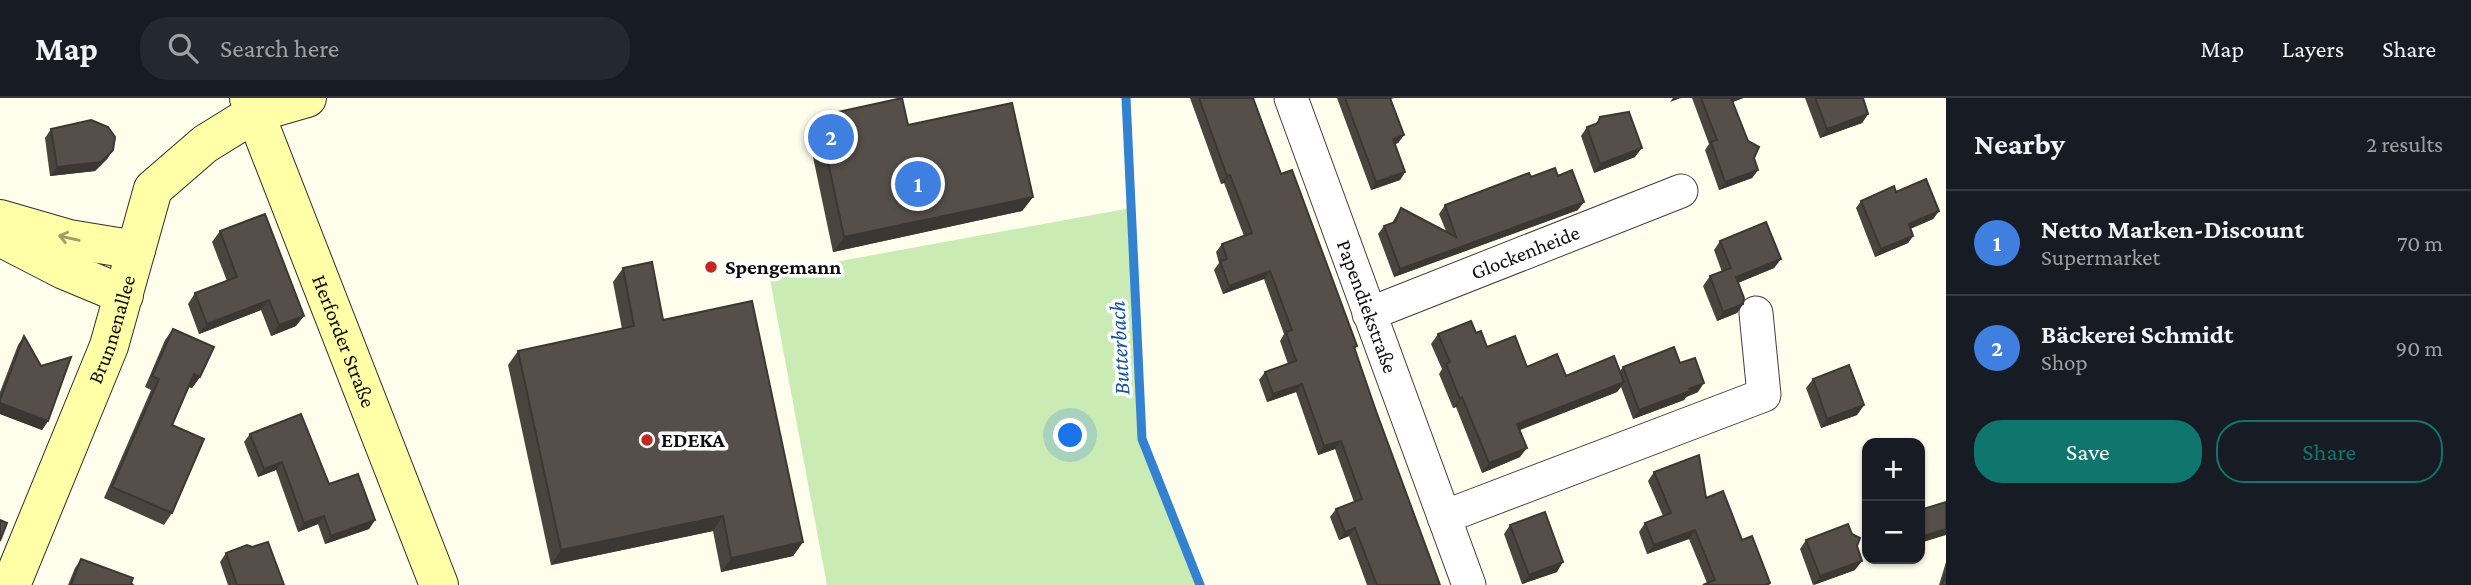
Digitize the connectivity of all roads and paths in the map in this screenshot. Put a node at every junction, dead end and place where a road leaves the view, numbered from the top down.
1 (307, 98) edge
2 (1291, 98) edge
3 (252, 106) edge
4 (1681, 191) dead end
5 (0, 219) edge
6 (0, 237) edge
7 (136, 250) junction
8 (124, 295) junction
9 (1756, 313) dead end
10 (1370, 314) junction
11 (1444, 517) junction
12 (11, 585) edge
13 (439, 585) edge
14 (1469, 585) edge

1 - 3 main road, Brunnenallee
2 - 10 street, Papendiekstraße
3 - 7 main road, Brunnenallee
3 - 13 main road, Herforder Straße
4 - 10 street, Glockenheide
7 -> 5 main road
6 - 8 main road
7 - 8 main road, Brunnenallee
8 - 12 main road, Brunnenallee
9 - 11 street
10 - 11 street, Papendiekstraße
11 - 14 street, Papendiekstraße

